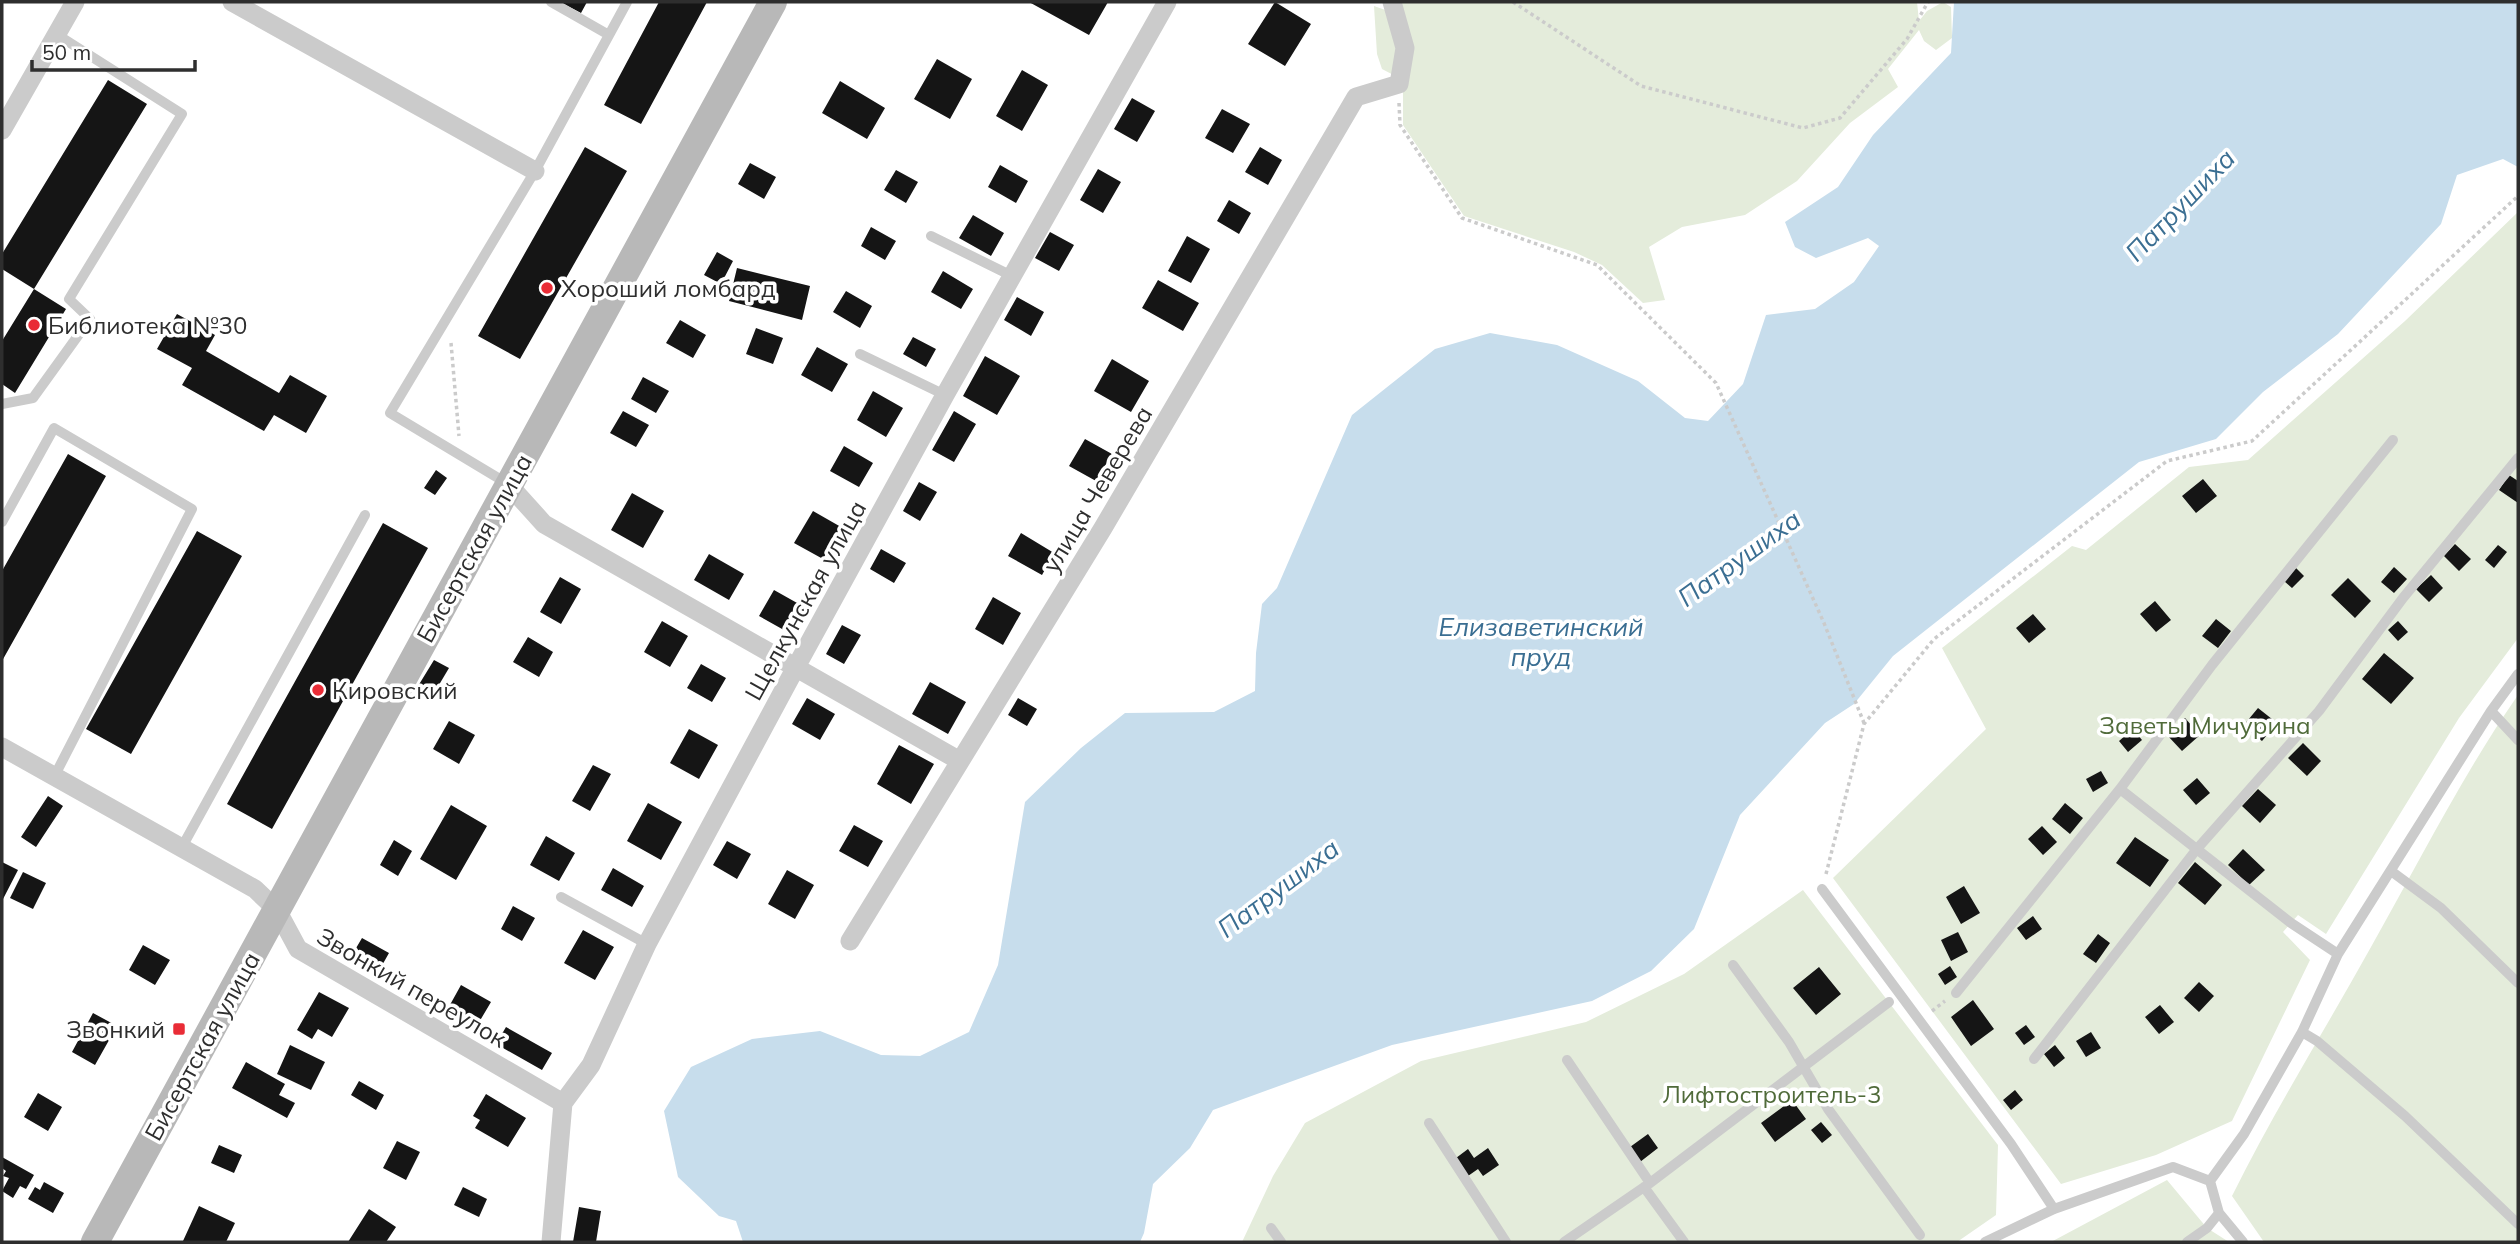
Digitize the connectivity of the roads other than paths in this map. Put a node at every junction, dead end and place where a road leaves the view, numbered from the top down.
1 (75, 2) edge
2 (232, 2) edge
3 (551, 2) edge
4 (628, 2) edge
5 (773, 2) edge
6 (1167, 2) edge
7 (1392, 2) edge
8 (56, 34) junction
9 (609, 35) junction
10 (2, 130) edge
11 (535, 171) junction
12 (932, 236) dead end
13 (1012, 276) junction
14 (860, 354) dead end
15 (945, 395) junction
16 (2, 404) edge
17 (2393, 440) dead end
18 (2518, 458) edge
19 (508, 484) junction
20 (365, 515) dead end
21 (2, 522) edge
22 (796, 667) junction
23 (2518, 674) edge
24 (2491, 711) junction
25 (2518, 740) edge
26 (2, 747) edge
27 (960, 761) junction
28 (54, 777) junction
29 (2120, 789) junction
30 (182, 847) junction
31 (2196, 850) junction
32 (2391, 871) junction
33 (1822, 889) road end
34 (561, 897) dead end
35 (277, 910) junction
36 (850, 941) dead end
37 (647, 944) junction
38 (2339, 954) junction
39 (1733, 965) dead end
40 (2518, 983) edge
41 (1956, 993) road end
42 (1889, 1002) dead end
43 (2302, 1032) junction
44 (2034, 1059) dead end
45 (1567, 1060) dead end
46 (1803, 1069) junction
47 (563, 1103) junction
48 (1429, 1123) dead end
49 (2210, 1181) junction
50 (1647, 1185) junction
51 (2054, 1209) junction
52 (2219, 1213) junction
53 (2518, 1224) edge
54 (1271, 1228) dead end
55 (1920, 1236) dead end
56 (95, 1242) edge
57 (551, 1242) edge
58 (1281, 1242) edge
59 (1506, 1242) edge
60 (1564, 1242) edge
61 (1684, 1242) edge
62 (1985, 1242) edge
63 (2187, 1242) edge
64 (2243, 1242) edge

1 - 8 street
2 - 11 street
3 - 9 lane
4 - 9 lane
5 - 19 main road, Бисертская улица
6 - 13 street, Щелкунская улица
7 - 27 street, улица Чеверева
8 - 10 street
8 - 16 lane
9 - 11 lane
11 - 19 lane
12 - 13 lane
13 - 15 street, Щелкунская улица
14 - 15 lane
15 - 22 street, Щелкунская улица
17 - 29 lane
18 - 31 lane
19 - 22 street
19 - 35 main road, Бисертская улица
20 - 30 lane
21 - 28 lane
22 - 27 street
22 - 37 street, Щелкунская улица
23 - 24 lane
24 - 25 lane
24 - 32 lane
26 - 28 street, Звонкий переулок
27 - 36 street, улица Чеверева
28 - 30 street, Звонкий переулок
29 - 31 lane
29 - 41 lane
30 - 35 street, Звонкий переулок
31 - 38 lane
31 - 44 lane
32 - 38 lane
32 - 40 lane
33 - 51 lane
34 - 37 lane
35 - 47 street, Звонкий переулок
35 - 56 main road, Бисертская улица
37 - 47 street, Щелкунская улица
38 - 43 lane
39 - 46 lane
42 - 46 lane
43 - 49 lane
43 - 53 lane
45 - 50 lane
46 - 50 lane
46 - 55 lane
47 - 57 street
48 - 59 lane
49 - 51 lane
49 - 52 lane
50 - 60 lane
50 - 61 lane
51 - 62 lane
52 - 63 lane
52 - 64 lane
54 - 58 lane

